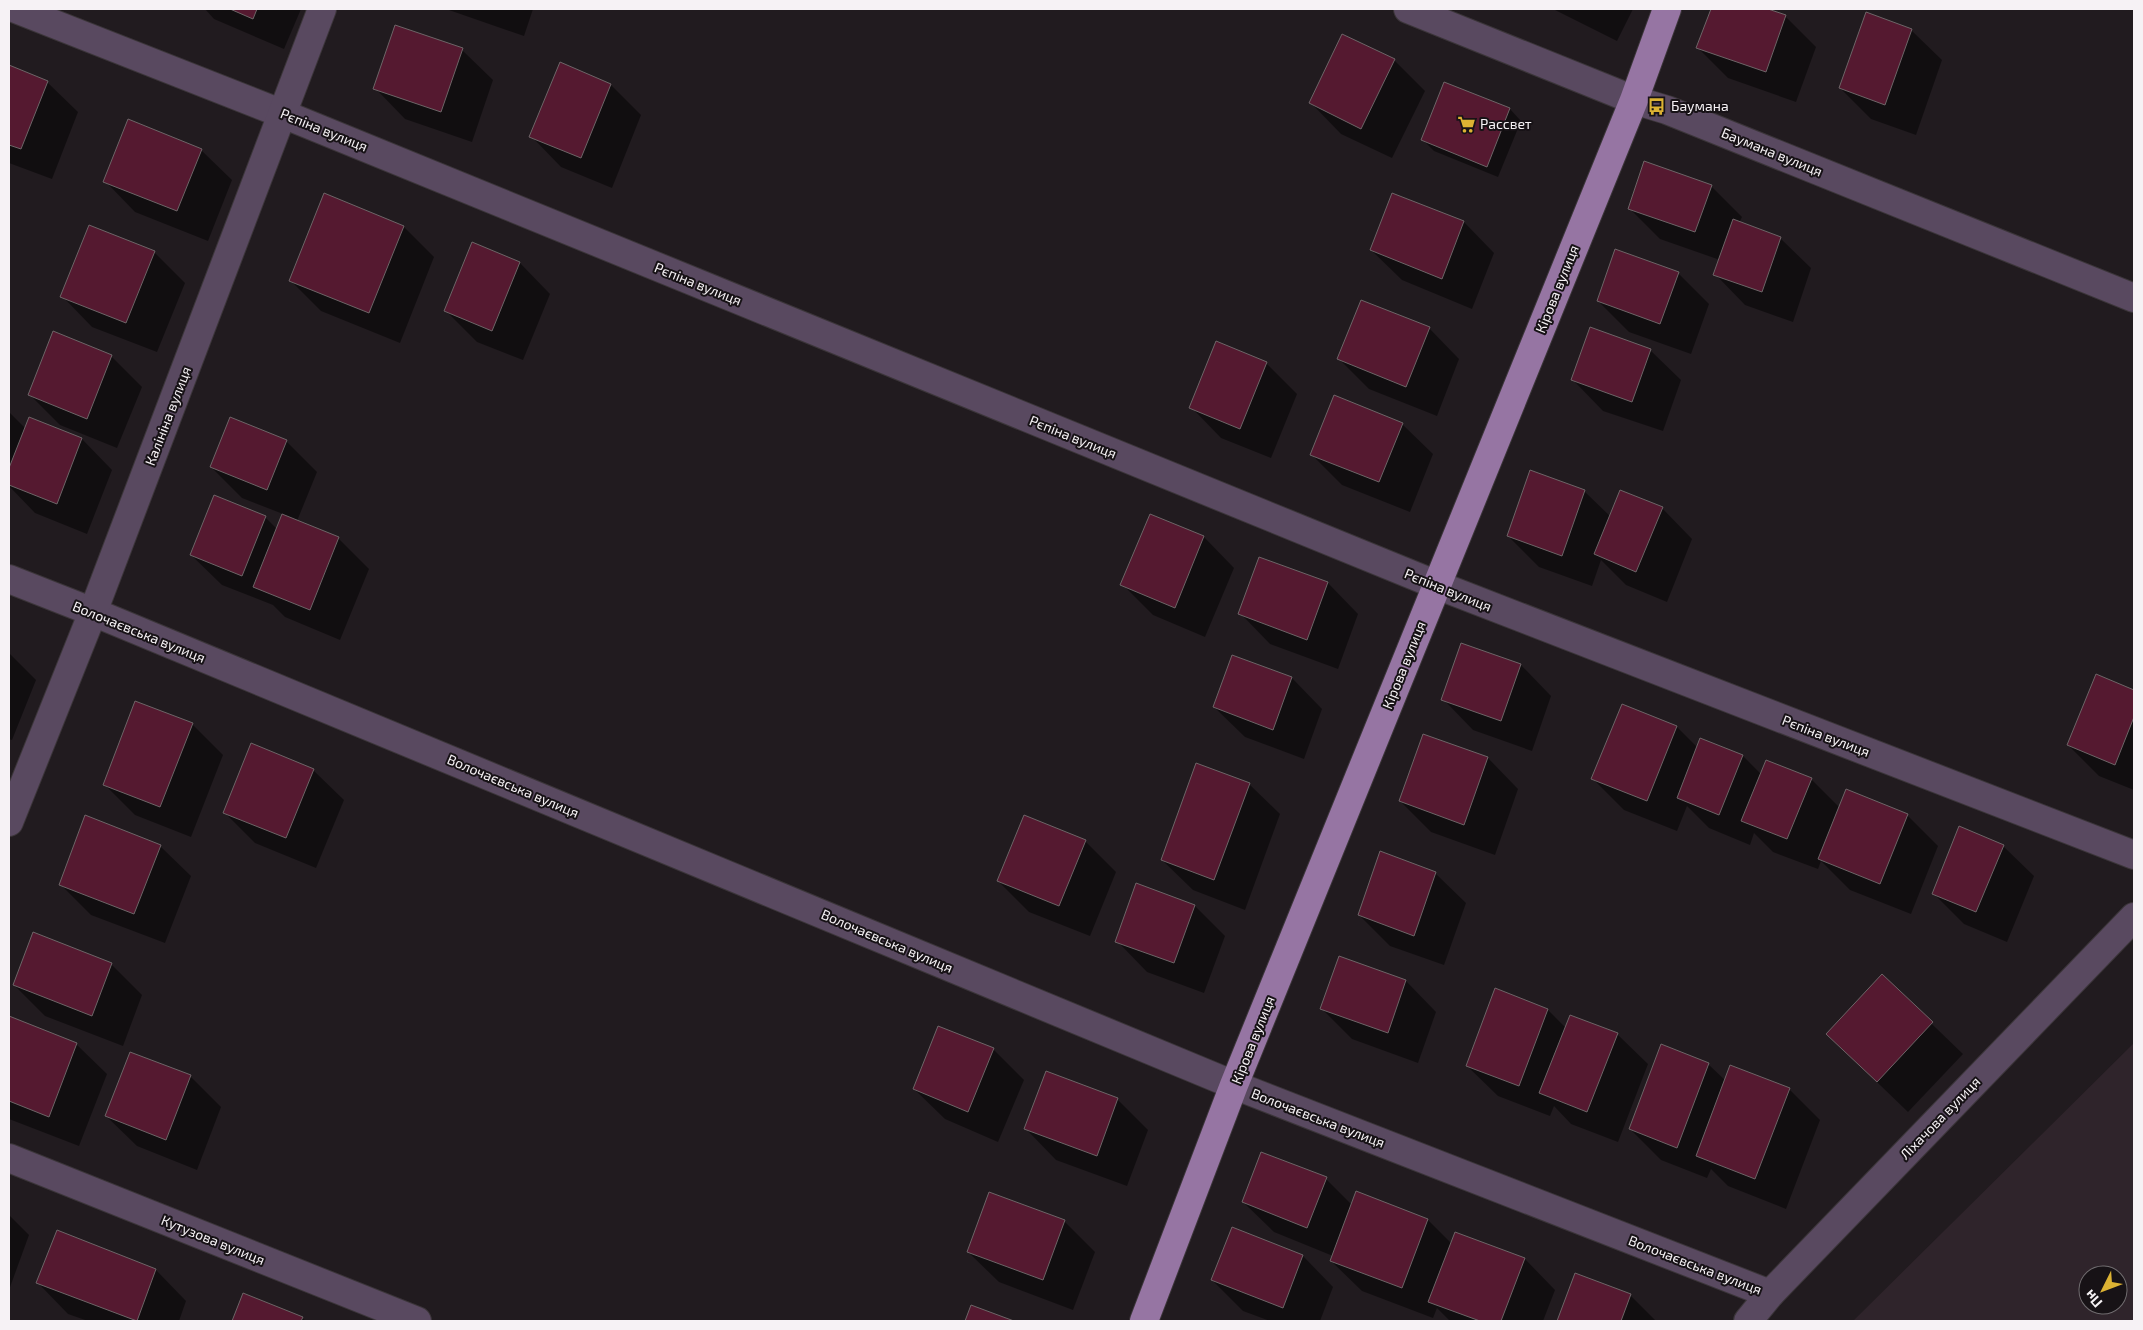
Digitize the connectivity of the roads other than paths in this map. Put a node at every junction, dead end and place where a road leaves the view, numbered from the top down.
1 (16, 9) edge
2 (322, 9) edge
3 (1408, 9) edge
4 (1667, 9) edge
5 (1634, 100) junction
6 (283, 114) junction
7 (2134, 298) edge
8 (9, 579) edge
9 (1437, 586) junction
10 (93, 612) junction
11 (9, 822) edge
12 (2134, 855) edge
13 (2134, 917) edge
14 (1234, 1085) junction
15 (9, 1158) edge
16 (1770, 1294) junction
17 (417, 1321) edge
18 (1144, 1321) edge
19 (1748, 1321) edge

1 - 6 street, Рєпіна вулиця
2 - 6 street, Калініна вулиця
3 - 5 street, Баумана вулиця
4 - 5 main road, Кірова вулиця
5 - 7 street, Баумана вулиця
5 - 9 main road, Кірова вулиця
6 - 9 street, Рєпіна вулиця
6 - 10 street, Калініна вулиця
8 - 10 street, Волочаєвська вулиця
9 - 12 street, Рєпіна вулиця
9 - 14 main road, Кірова вулиця
10 - 11 street, Калініна вулиця
10 - 14 street, Волочаєвська вулиця
13 - 16 street, Ліхачова вулиця
14 - 16 street, Волочаєвська вулиця
14 - 18 main road, Кірова вулиця
15 - 17 street, Кутузова вулиця
16 - 19 street, Ліхачова вулиця

